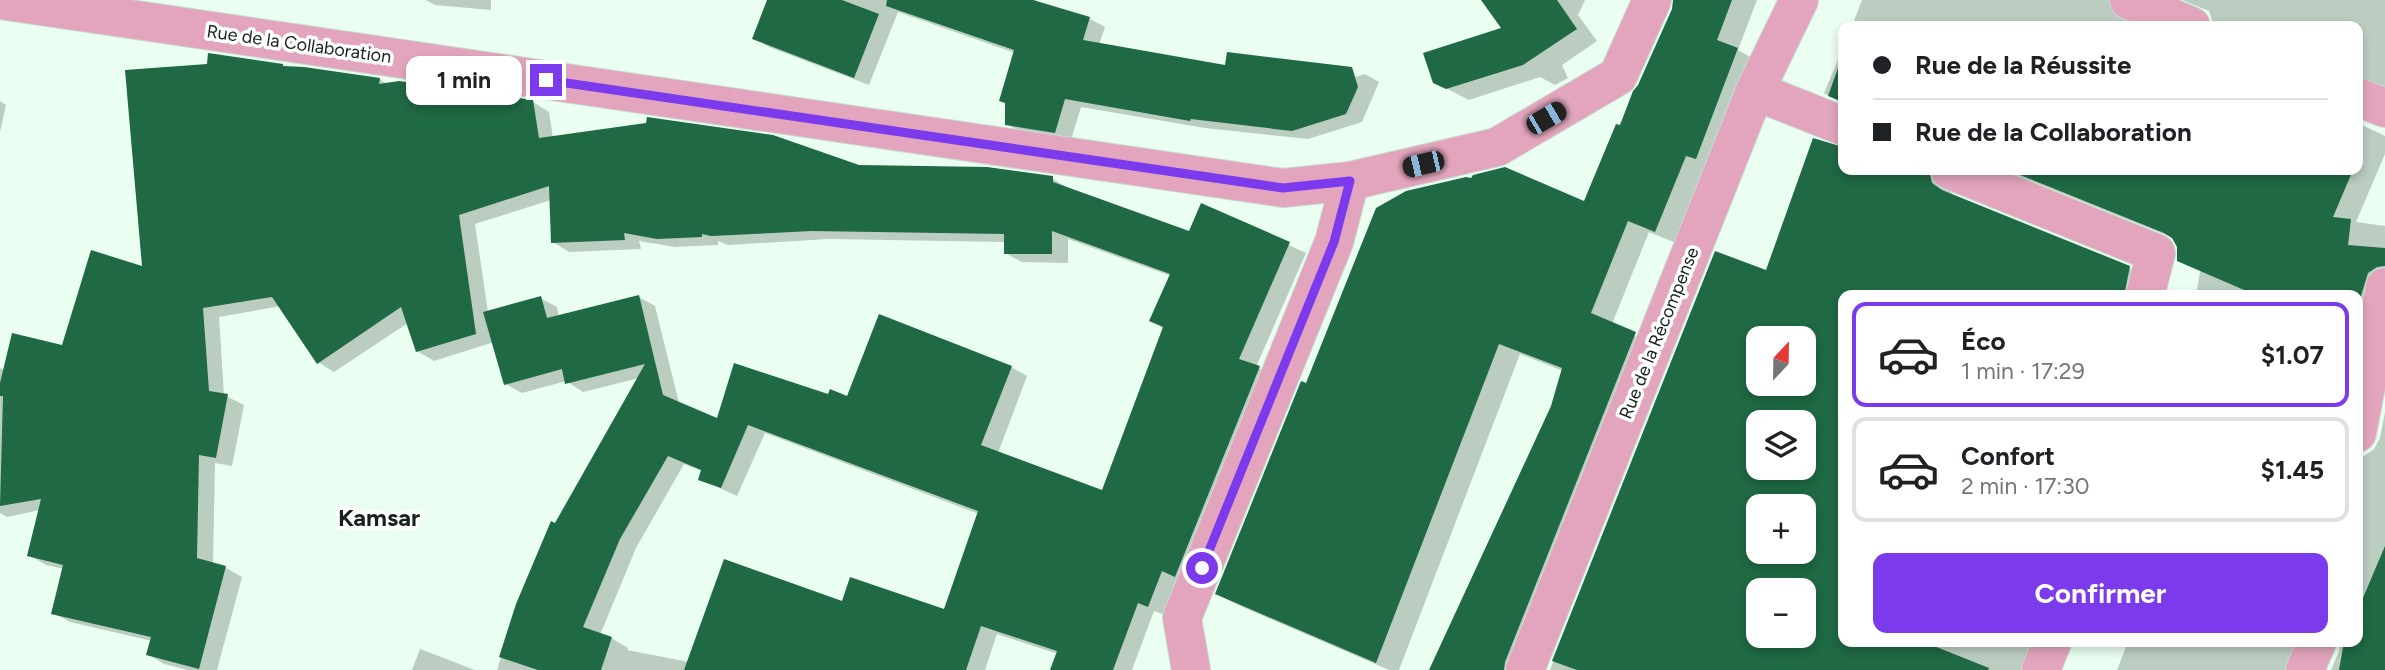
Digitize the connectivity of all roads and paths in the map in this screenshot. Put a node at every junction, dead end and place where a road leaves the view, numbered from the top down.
1 (0, 0) edge
2 (1652, 0) edge
3 (1799, 0) edge
4 (2129, 0) edge
5 (2179, 21) edge
6 (1755, 91) junction
7 (2363, 99) edge
8 (2385, 108) edge
9 (1838, 125) edge
10 (1962, 175) edge
11 (1350, 181) junction
12 (2385, 287) edge
13 (2147, 290) edge
14 (2363, 402) edge
15 (2050, 647) edge
16 (2315, 647) edge
17 (1191, 670) edge
18 (1525, 670) edge
19 (2040, 670) edge
20 (2305, 670) edge

1 - 11 street, Rue de la Collaboration
2 - 11 street, Rue de la Collaboration
3 - 6 street, Rue de la Récompense
4 - 5 street
6 - 9 street
6 - 18 street, Rue de la Récompense
7 - 8 street
10 - 13 street
11 - 17 street
12 - 14 street
15 - 19 street
16 - 20 street

